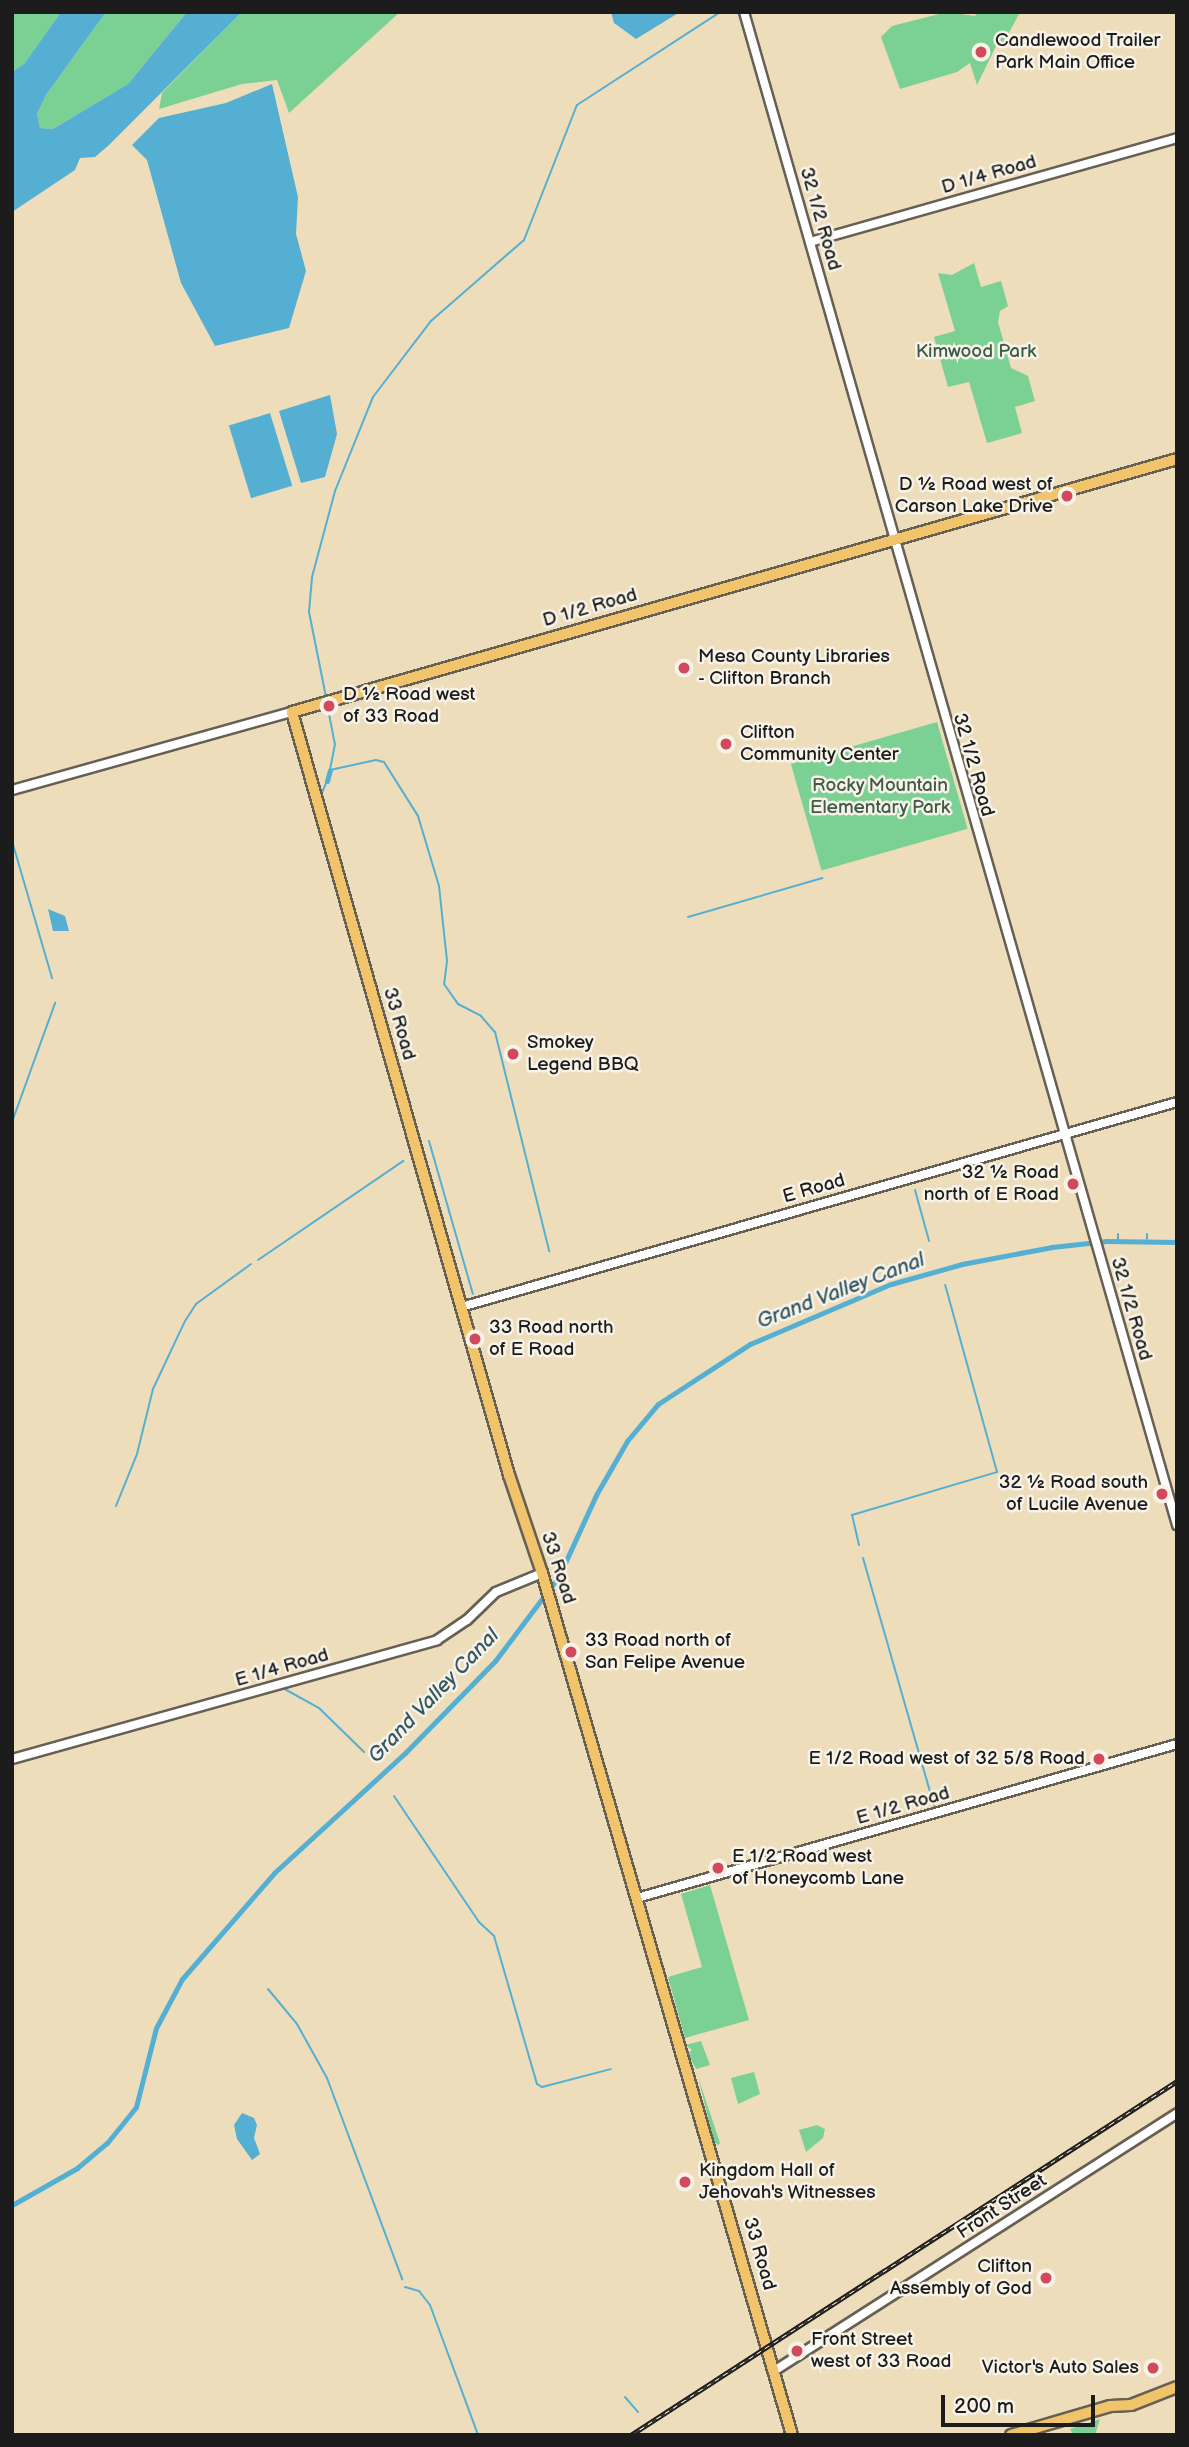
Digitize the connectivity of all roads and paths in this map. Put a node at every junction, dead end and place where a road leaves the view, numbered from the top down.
1 (744, 12) edge
2 (1177, 138) edge
3 (810, 242) junction
4 (1177, 459) edge
5 (893, 540) junction
6 (292, 712) junction
7 (12, 790) edge
8 (1177, 1102) edge
9 (1065, 1134) junction
10 (461, 1307) junction
11 (1177, 1525) edge
12 (544, 1578) junction
13 (1177, 1744) edge
14 (12, 1759) edge
15 (638, 1898) junction
16 (1177, 2113) edge
17 (774, 2371) junction
18 (1177, 2387) edge
19 (793, 2435) edge
20 (1010, 2435) edge

1 - 3 street, 32 1/2 Road
2 - 3 street, D 1/4 Road
3 - 5 street, 32 1/2 Road
4 - 5 main road, D 1/2 Road
5 - 6 main road, D 1/2 Road
5 - 9 street, 32 1/2 Road
6 - 7 street, D 1/2 Road
6 - 10 main road, 33 Road
8 - 9 street, E Road
9 - 10 street, E Road
9 - 11 street, 32 1/2 Road
10 - 12 main road, 33 Road
12 - 14 street, E 1/4 Road
12 - 15 main road, 33 Road
13 - 15 street, E 1/2 Road
15 - 17 main road, 33 Road
16 - 17 street, Front Street
17 - 19 main road, 33 Road
18 - 20 main road

